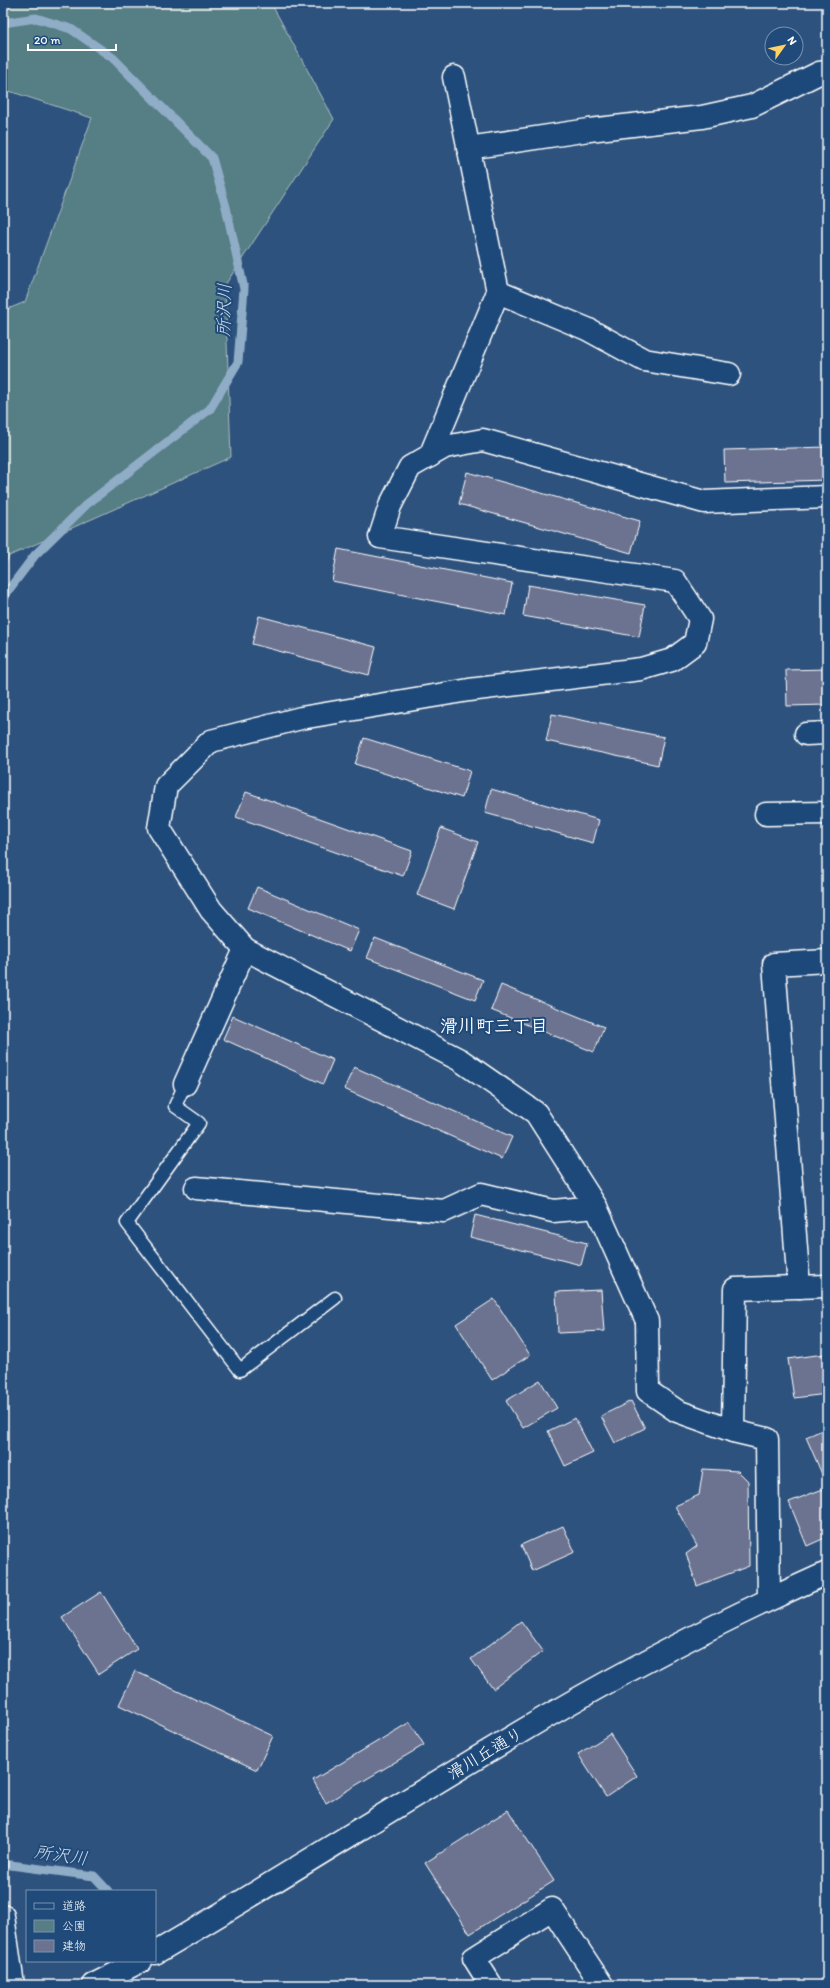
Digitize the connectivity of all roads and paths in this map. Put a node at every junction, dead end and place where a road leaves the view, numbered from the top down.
1 (827, 72) edge
2 (454, 77) dead end
3 (468, 148) junction
4 (498, 292) junction
5 (729, 374) dead end
6 (430, 456) junction
7 (825, 499) edge
8 (827, 813) edge
9 (766, 814) dead end
10 (245, 949) junction
11 (827, 961) edge
12 (185, 1084) joint
13 (196, 1188) dead end
14 (596, 1207) junction
15 (827, 1286) edge
16 (798, 1287) junction
17 (335, 1298) dead end
18 (733, 1431) junction
19 (827, 1573) edge
20 (769, 1599) junction
21 (3, 1916) edge
22 (156, 1952) edge
23 (139, 1962) edge
24 (12, 1985) edge
25 (95, 1985) edge
26 (491, 1985) edge
27 (602, 1985) edge

1 - 3 street
2 - 3 street
3 - 4 street
4 - 5 street
4 - 6 street
6 - 7 street
6 - 10 street
8 - 9 street
10 - 12 street
10 - 14 street
11 - 16 street
12 - 17 lane
13 - 14 street
14 - 18 street
15 - 16 street
16 - 18 street
18 - 20 street
19 - 20 street, 滑川丘通り
20 - 22 street, 滑川丘通り
21 - 24 street
23 - 25 street
26 - 27 street

